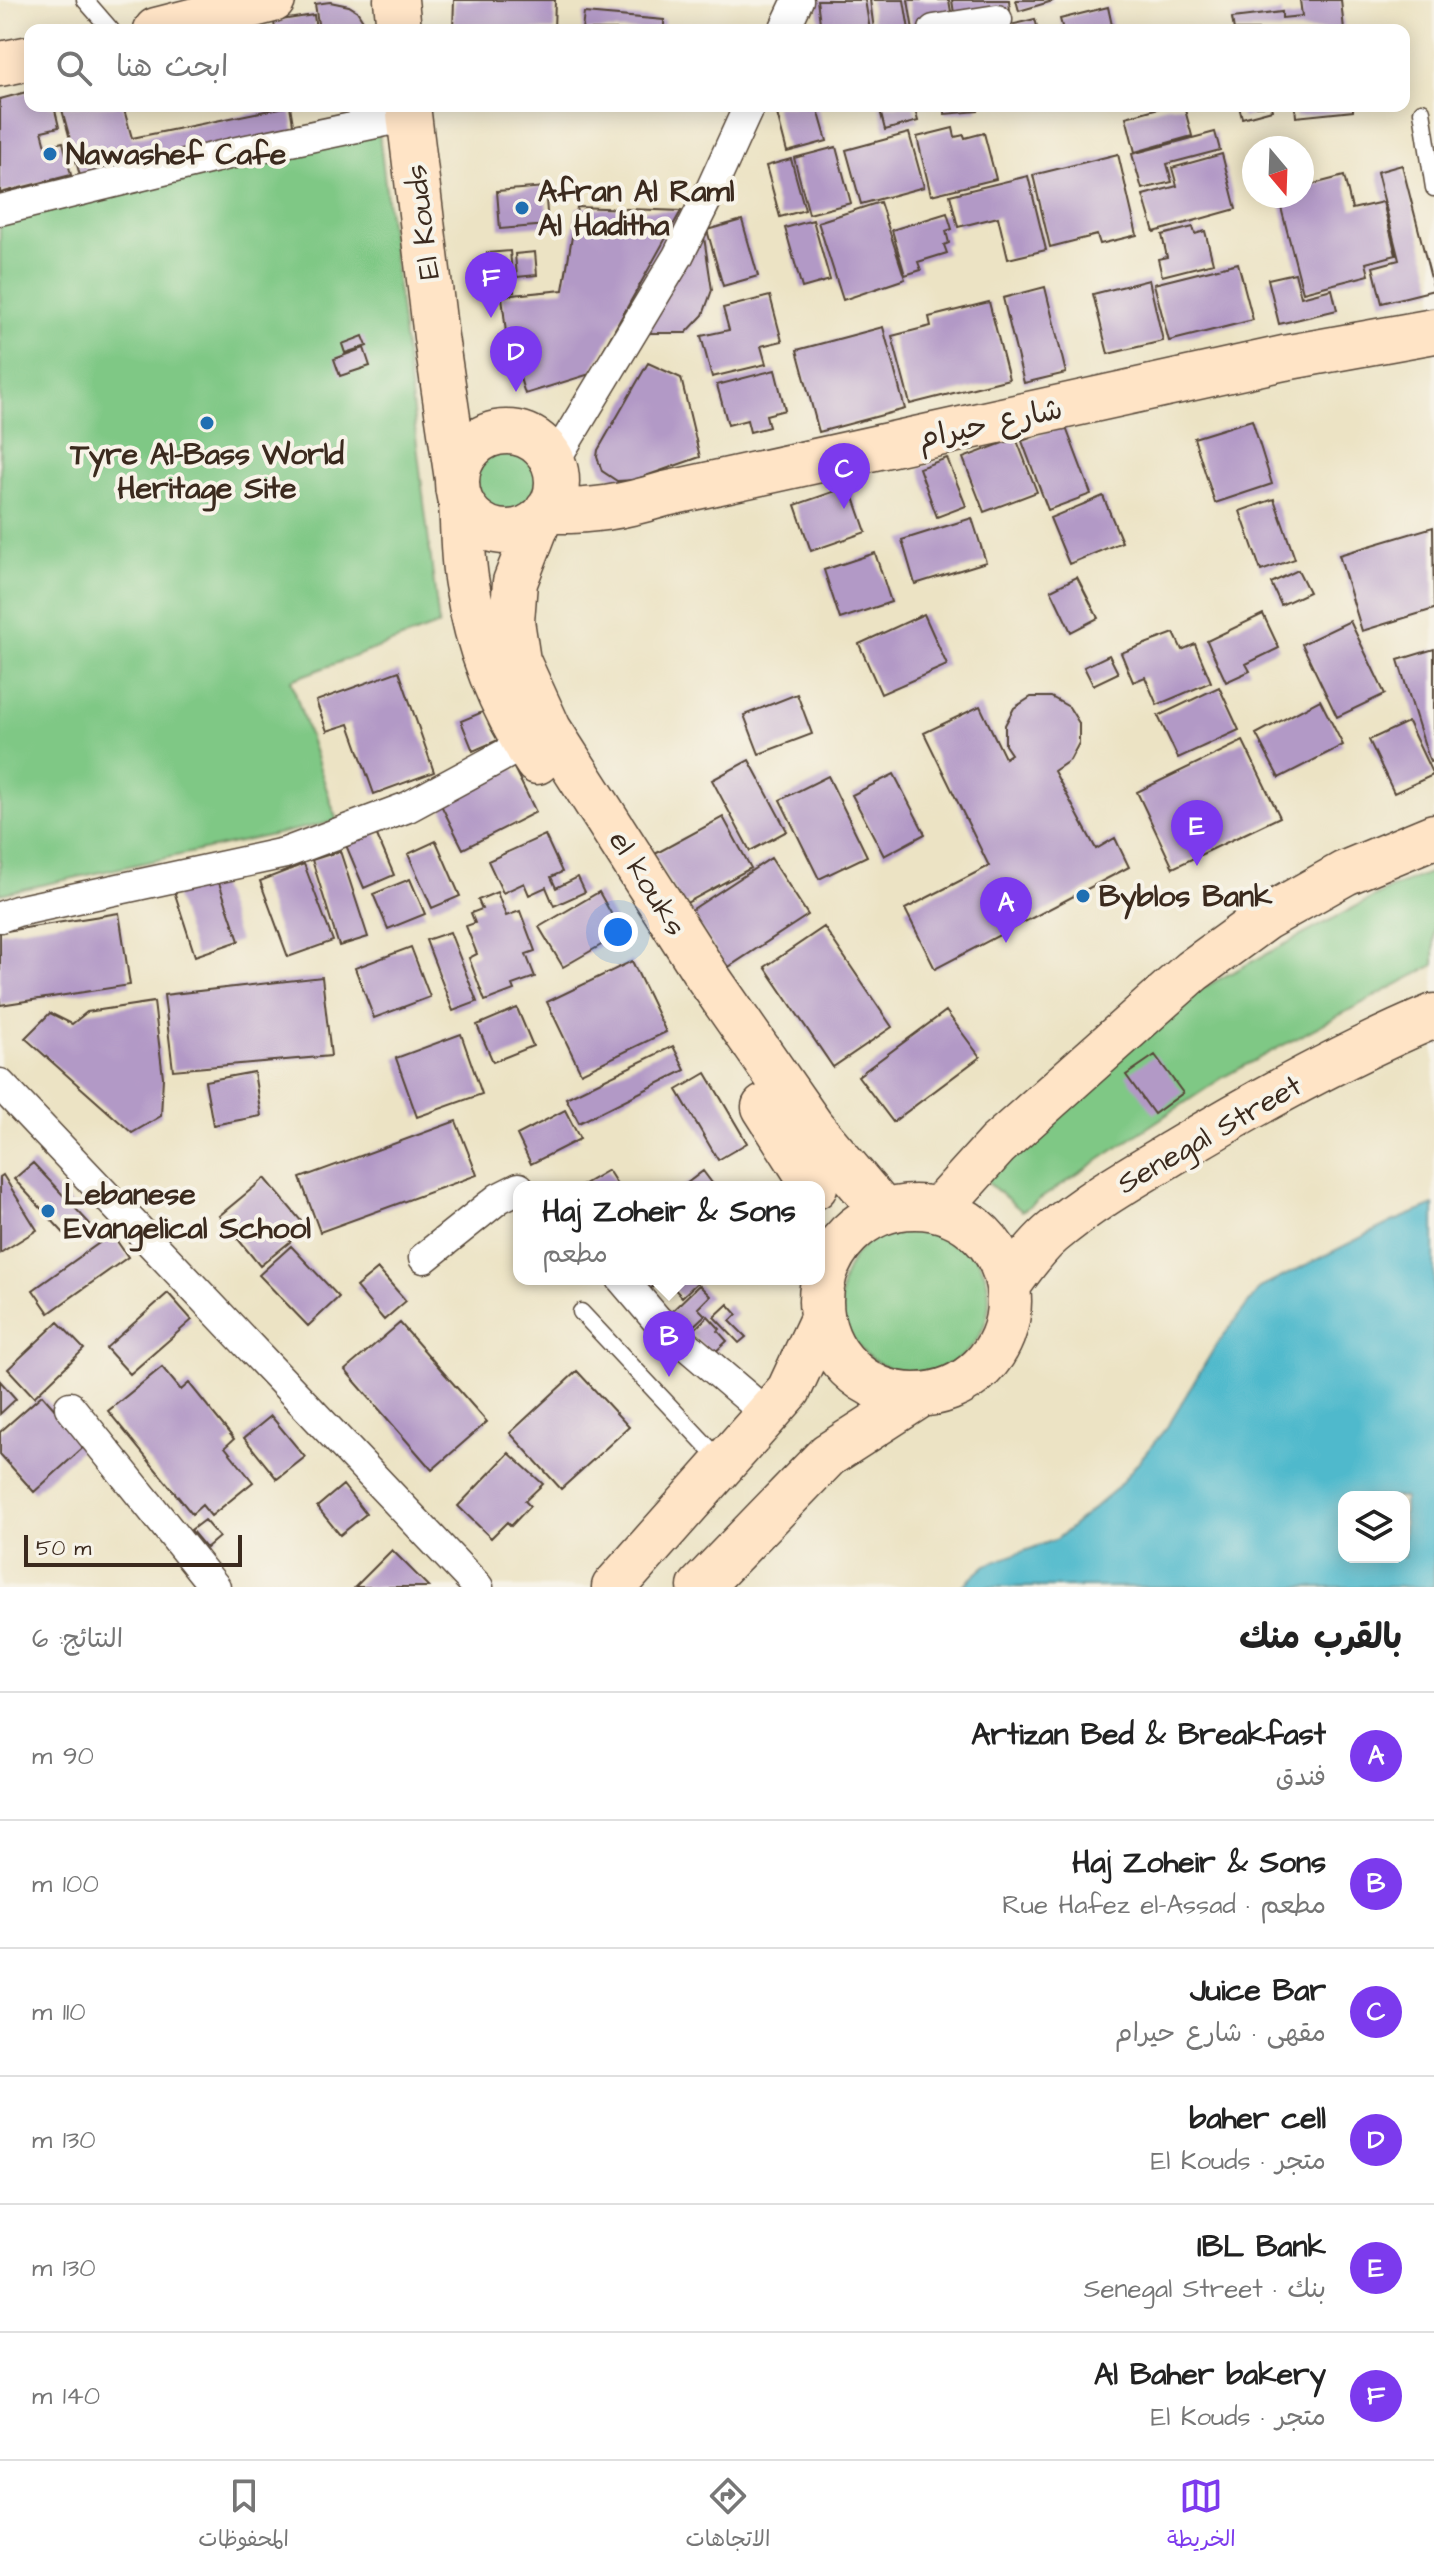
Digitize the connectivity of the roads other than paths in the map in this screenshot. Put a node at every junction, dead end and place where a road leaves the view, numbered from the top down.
1 (85, 0) edge
2 (273, 0) edge
3 (396, 0) edge
4 (798, 0) edge
5 (997, 20) dead end
6 (106, 24) edge
7 (179, 24) edge
8 (398, 24) edge
9 (787, 24) edge
10 (972, 24) edge
11 (24, 59) edge
12 (0, 64) edge
13 (1422, 111) dead end
14 (404, 112) edge
15 (408, 112) edge
16 (746, 112) edge
17 (1434, 188) edge
18 (0, 210) edge
19 (1434, 331) edge
20 (436, 337) junction
21 (502, 432) junction
22 (553, 463) junction
23 (459, 491) junction
24 (543, 516) junction
25 (537, 737) junction
26 (1434, 836) edge
27 (0, 917) edge
28 (1434, 1016) edge
29 (0, 1084) edge
30 (811, 1181) edge
31 (513, 1191) edge
32 (825, 1204) edge
33 (939, 1209) junction
34 (884, 1212) junction
35 (845, 1237) junction
36 (424, 1258) dead end
37 (825, 1272) edge
38 (627, 1285) edge
39 (823, 1285) edge
40 (1008, 1286) junction
41 (581, 1312) dead end
42 (822, 1319) junction
43 (921, 1395) junction
44 (70, 1407) dead end
45 (768, 1415) junction
46 (725, 1465) junction
47 (215, 1587) edge
48 (478, 1587) edge
49 (614, 1587) edge
50 (700, 1587) edge

1 - 6 lane
2 - 7 main road
3 - 8 main road
4 - 9 street
5 - 10 street
11 - 12 main road
13 - 17 lane
14 - 18 street
15 - 20 main road, El Kouds
16 - 22 street
19 - 24 main road, شارع حيرام
20 - 21 main road
20 - 23 main road, El Kouds
21 - 22 main road
21 - 23 main road
22 - 24 main road
23 - 24 main road
23 - 25 main road, el kouks
24 - 25 main road, el kouks
25 - 27 street
25 - 30 main road, el kouks
25 - 34 main road, el kouks
26 - 33 main road
28 - 40 main road, Senegal Street
29 - 48 street
31 - 36 street
32 - 35 main road
33 - 34 main road
33 - 40 main road
34 - 35 main road
35 - 37 main road
38 - 45 street
39 - 42 main road
40 - 43 main road
41 - 46 lane
42 - 43 main road
42 - 45 main road
43 - 50 main road
44 - 47 street
45 - 46 main road
46 - 49 main road

